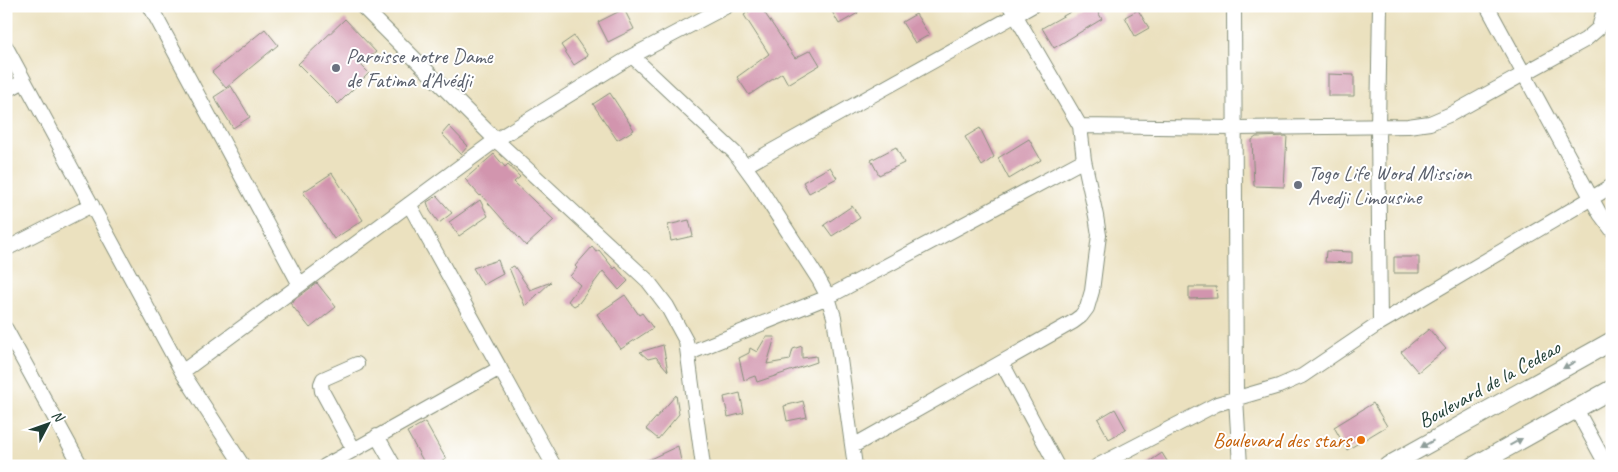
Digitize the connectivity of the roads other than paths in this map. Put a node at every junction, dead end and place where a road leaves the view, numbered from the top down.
1 (150, 6) edge
2 (362, 6) edge
3 (1032, 6) edge
4 (1234, 6) edge
5 (1380, 6) edge
6 (1488, 6) edge
7 (1605, 6) edge
8 (720, 8) edge
9 (1012, 11) edge
10 (6, 47) edge
11 (632, 56) junction
12 (1525, 73) junction
13 (24, 81) junction
14 (6, 90) edge
15 (1080, 126) junction
16 (1378, 127) junction
17 (1235, 128) junction
18 (496, 140) junction
19 (1084, 160) junction
20 (745, 166) junction
21 (1612, 186) edge
22 (1591, 198) junction
23 (409, 204) junction
24 (92, 205) junction
25 (1612, 230) edge
26 (6, 249) edge
27 (300, 285) junction
28 (828, 297) junction
29 (1380, 323) junction
30 (6, 329) edge
31 (1612, 341) edge
32 (689, 353) junction
33 (1002, 363) junction
34 (357, 364) dead end
35 (500, 368) junction
36 (182, 372) junction
37 (1612, 390) edge
38 (1236, 398) junction
39 (1576, 409) junction
40 (377, 436) junction
41 (853, 446) junction
42 (354, 450) junction
43 (81, 466) edge
44 (243, 466) edge
45 (325, 466) edge
46 (394, 466) edge
47 (554, 466) edge
48 (703, 466) edge
49 (855, 466) edge
50 (1057, 466) edge
51 (1097, 466) edge
52 (1240, 466) edge
53 (1388, 466) edge
54 (1474, 466) edge
55 (1606, 466) edge

1 - 27 street
2 - 18 street
3 - 9 street
4 - 17 street
5 - 16 street
6 - 12 street
7 - 12 street
8 - 11 street
9 - 15 street
9 - 20 street
10 - 13 street
11 - 18 street
11 - 20 street
12 - 16 street
12 - 22 street
13 - 14 street
13 - 24 street
15 - 17 street
15 - 19 street
16 - 17 street
16 - 29 street
17 - 38 street
18 - 23 street
18 - 32 street
19 - 28 street
19 - 33 street
20 - 28 street
21 - 22 street
22 - 25 street
22 - 29 street
23 - 27 street
23 - 35 street
24 - 26 street
24 - 36 street
27 - 36 street
28 - 32 street
28 - 41 street
29 - 38 street
30 - 43 street
31 -> 53 main road, Boulevard de la Cedeao
32 - 48 street
33 - 41 street
33 - 50 street
34 - 42 street
35 - 40 street
35 - 47 street
36 - 44 street
37 - 39 main road
38 - 51 street
38 - 52 street
54 -> 39 main road
39 - 55 street
40 - 42 street
40 - 46 street
41 - 49 street
42 - 45 street

